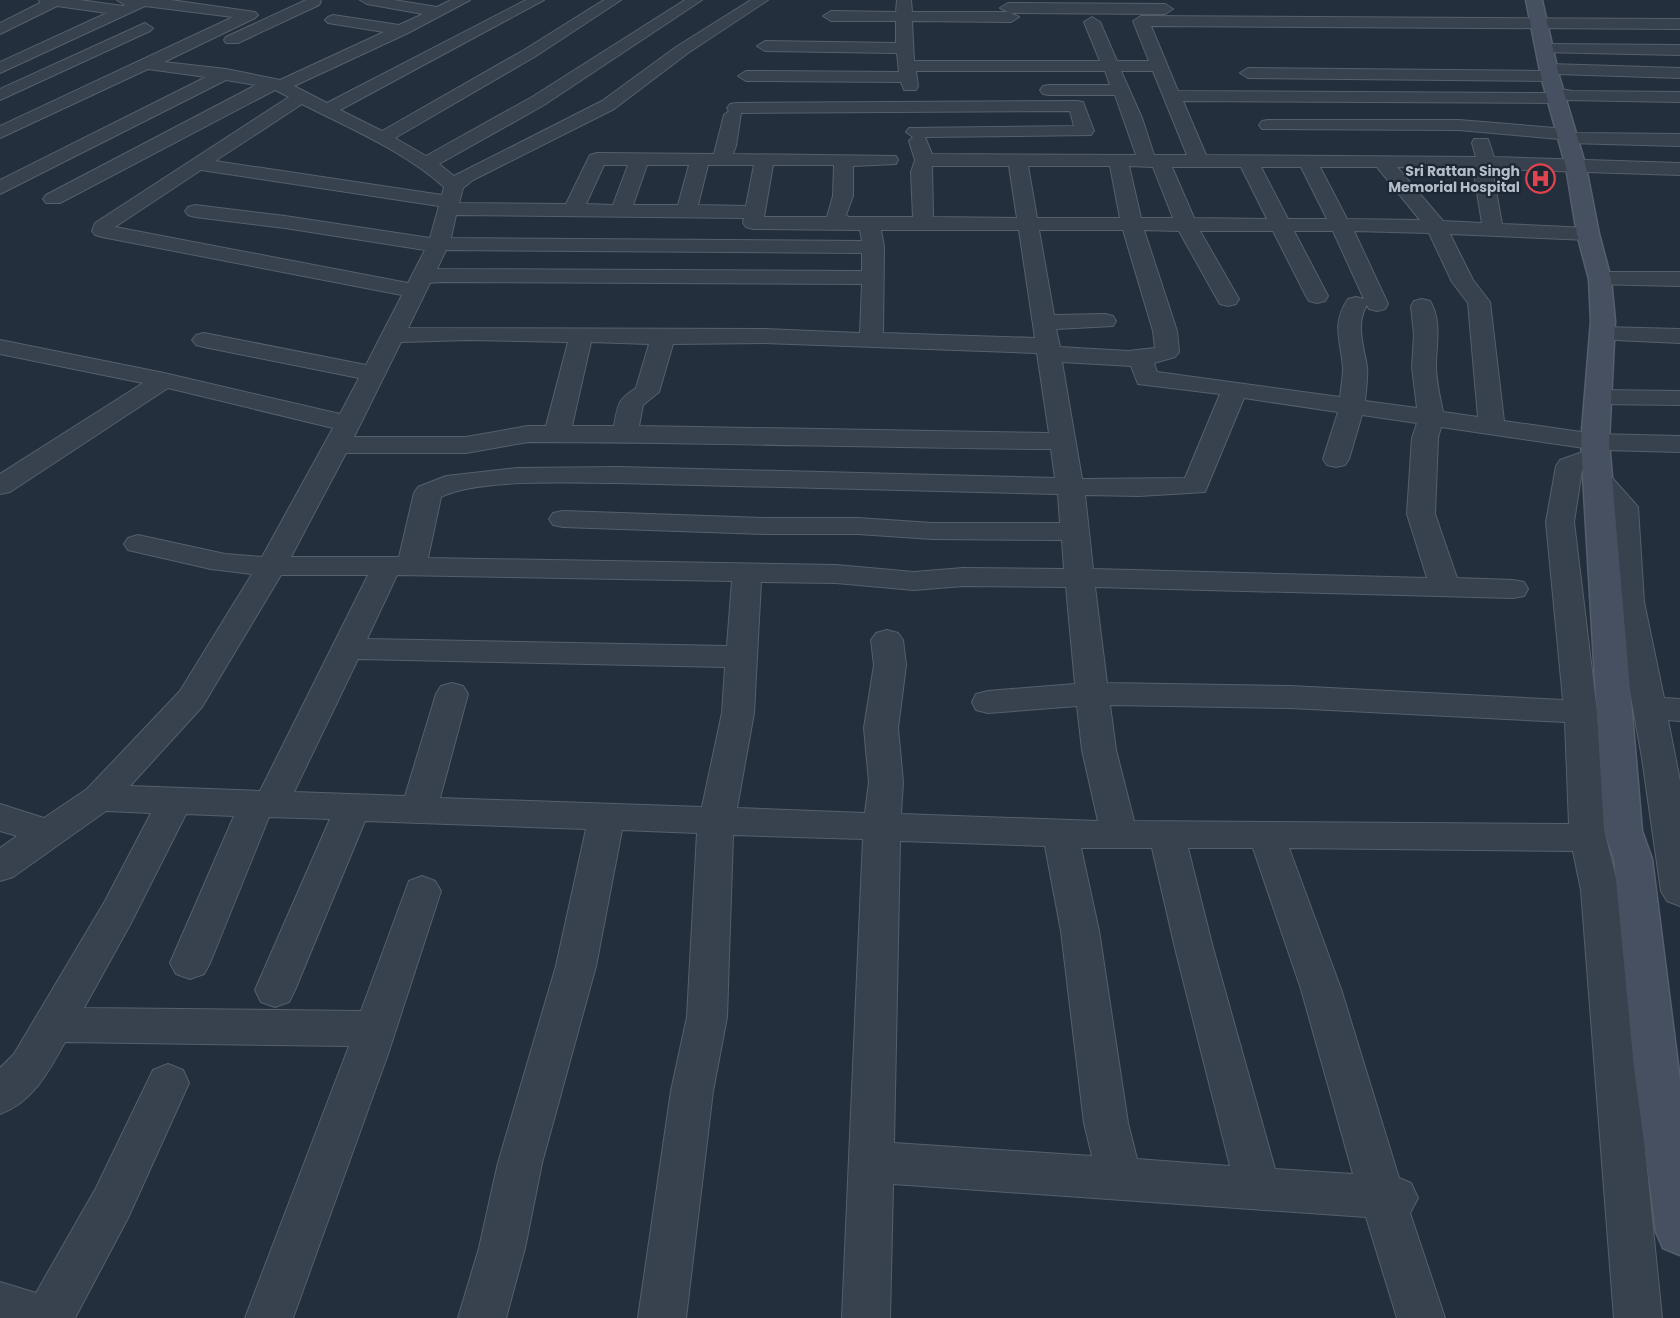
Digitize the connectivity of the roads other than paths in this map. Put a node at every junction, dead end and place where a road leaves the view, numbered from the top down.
1 (367, 0) edge
2 (463, 0) edge
3 (537, 0) edge
4 (614, 0) edge
5 (695, 0) edge
6 (761, 0) edge
7 (832, 0) edge
8 (50, 1) edge
9 (145, 1) edge
10 (314, 2) dead end
11 (124, 5) edge
12 (1261, 7) dead end
13 (1307, 7) dead end
14 (904, 8) edge
15 (1008, 8) edge
16 (1389, 8) dead end
17 (1179, 10) edge
18 (439, 12) junction
19 (831, 16) junction
20 (333, 20) dead end
21 (1092, 22) dead end
22 (1271, 22) junction
23 (1318, 22) junction
24 (1400, 23) junction
25 (1680, 24) edge
26 (145, 28) dead end
27 (0, 29) edge
28 (402, 30) junction
29 (1330, 37) dead end
30 (908, 40) junction
31 (765, 46) dead end
32 (825, 47) junction
33 (1680, 50) edge
34 (0, 52) edge
35 (1546, 54) edge
36 (25, 55) junction
37 (120, 59) dead end
38 (73, 60) junction
39 (97, 63) dead end
40 (147, 64) junction
41 (1026, 66) junction
42 (1112, 66) junction
43 (1160, 66) junction
44 (0, 68) edge
45 (176, 68) junction
46 (1248, 73) dead end
47 (1680, 73) edge
48 (226, 74) junction
49 (746, 76) dead end
50 (277, 85) junction
51 (1121, 90) junction
52 (124, 93) dead end
53 (0, 95) edge
54 (1172, 96) junction
55 (300, 97) junction
56 (1680, 98) edge
57 (911, 99) junction
58 (326, 110) junction
59 (809, 123) dead end
60 (1269, 125) dead end
61 (1478, 126) junction
62 (0, 133) edge
63 (1567, 136) junction
64 (382, 138) junction
65 (1680, 140) edge
66 (640, 159) junction
67 (700, 159) junction
68 (721, 159) junction
69 (764, 160) junction
70 (844, 160) junction
71 (889, 160) dead end
72 (924, 160) junction
73 (1017, 160) junction
74 (1118, 161) junction
75 (1153, 161) junction
76 (1198, 161) junction
77 (1248, 161) junction
78 (1307, 162) junction
79 (1383, 162) junction
80 (1482, 163) junction
81 (198, 164) junction
82 (425, 164) junction
83 (1576, 167) junction
84 (1680, 169) edge
85 (0, 189) edge
86 (39, 196) junction
87 (451, 199) junction
88 (574, 209) junction
89 (621, 210) junction
90 (195, 211) dead end
91 (687, 211) junction
92 (126, 212) junction
93 (754, 212) junction
94 (843, 223) junction
95 (870, 223) junction
96 (923, 223) junction
97 (1186, 224) junction
98 (1029, 225) junction
99 (1132, 225) junction
100 (1280, 225) junction
101 (1340, 225) junction
102 (1437, 227) junction
103 (1493, 230) junction
104 (1588, 234) junction
105 (438, 245) junction
106 (873, 247) junction
107 (873, 278) junction
108 (1600, 279) junction
109 (1680, 279) edge
110 (419, 284) junction
111 (1317, 296) dead end
112 (1228, 299) dead end
113 (1422, 306) dead end
114 (1105, 321) dead end
115 (1043, 322) junction
116 (1602, 334) junction
117 (392, 336) junction
118 (581, 336) junction
119 (1680, 336) edge
120 (663, 337) junction
121 (204, 340) dead end
122 (871, 340) junction
123 (0, 347) edge
124 (1049, 350) junction
125 (1141, 359) junction
126 (373, 374) junction
127 (164, 380) junction
128 (1235, 389) junction
129 (1597, 397) junction
130 (1680, 398) edge
131 (1352, 407) junction
132 (1431, 419) junction
133 (1492, 428) junction
134 (557, 434) junction
135 (343, 435) junction
136 (625, 435) junction
137 (1062, 441) junction
138 (1680, 444) edge
139 (1336, 459) dead end
140 (1596, 459) junction
141 (0, 486) edge
142 (1070, 486) junction
143 (563, 519) dead end
144 (1076, 532) junction
145 (138, 544) dead end
146 (399, 566) junction
147 (271, 567) junction
148 (747, 573) junction
149 (1081, 578) junction
150 (1445, 586) junction
151 (1513, 589) dead end
152 (887, 640) dead end
153 (347, 649) junction
154 (742, 657) junction
155 (452, 694) dead end
156 (1092, 694) junction
157 (988, 702) dead end
158 (1665, 709) edge
159 (1581, 712) junction
160 (99, 798) junction
161 (176, 801) junction
162 (264, 804) junction
163 (353, 807) junction
164 (419, 809) junction
165 (607, 816) junction
166 (0, 817) edge
167 (716, 820) junction
168 (882, 825) junction
169 (48, 833) junction
170 (1060, 833) junction
171 (1167, 834) junction
172 (1266, 834) junction
173 (1119, 835) junction
174 (1588, 838) junction
175 (0, 867) edge
176 (1680, 885) edge
177 (422, 891) dead end
178 (190, 963) dead end
179 (274, 990) dead end
180 (52, 1025) junction
181 (375, 1029) junction
182 (168, 1083) dead end
183 (0, 1095) edge
184 (872, 1162) junction
185 (1120, 1179) junction
186 (1258, 1188) junction
187 (1389, 1198) junction
188 (1680, 1232) edge
189 (0, 1306) edge
190 (41, 1318) edge
191 (48, 1318) edge
192 (269, 1318) edge
193 (482, 1318) edge
194 (662, 1318) edge
195 (866, 1318) edge
196 (1421, 1318) edge
197 (1638, 1318) edge

1 - 18 street
2 - 18 street
3 - 58 street
4 - 64 street
5 - 82 street
6 - 87 street
7 - 19 street
8 - 11 street
8 - 27 street
9 - 11 street
9 - 40 street
10 - 45 street
11 - 36 street
12 - 22 street
13 - 23 street
14 - 15 street
14 - 19 street
14 - 30 street
15 - 17 street
15 - 41 street
16 - 24 street
17 - 22 street
17 - 43 street
18 - 28 street
19 - 32 street
20 - 28 street
21 - 42 street
22 - 23 street
23 - 24 street
23 - 29 street
24 - 35 street
25 - 35 street
26 - 38 street
28 - 50 street
30 - 32 street
30 - 57 street
31 - 32 street
33 - 35 street
34 - 36 street
35 - 46 street
35 - 47 street
35 - 54 street
35 - 56 street
35 - 63 main road
36 - 38 street
36 - 44 street
37 - 40 street
38 - 39 street
38 - 53 street
40 - 45 street
40 - 62 street
41 - 42 street
41 - 57 street
42 - 43 street
42 - 51 street
43 - 54 street
45 - 48 street
45 - 52 street
48 - 50 street
48 - 85 street
49 - 57 street
50 - 55 street
50 - 86 street
51 - 57 street
51 - 75 street
54 - 76 street
55 - 58 street
55 - 81 street
57 - 57 street
57 - 59 street
57 - 68 street
57 - 72 street
58 - 64 street
60 - 61 street
61 - 63 street
61 - 80 street
63 - 65 street
63 - 83 main road
64 - 82 street
66 - 67 street
66 - 88 street
66 - 89 street
67 - 68 street
67 - 91 street
68 - 69 street
69 - 70 street
69 - 93 street
70 - 71 street
70 - 94 street
72 - 73 street
72 - 96 street
73 - 74 street
73 - 98 street
74 - 75 street
74 - 99 street
75 - 76 street
75 - 97 street
76 - 77 street
77 - 78 street
77 - 100 street
78 - 79 street
78 - 101 street
79 - 80 street
79 - 102 street
80 - 83 street
80 - 103 street
81 - 87 street
81 - 92 street
82 - 87 street
83 - 84 street
83 - 104 main road
85 - 86 street
86 - 92 street
87 - 88 street
87 - 105 street
88 - 89 street
89 - 91 street
90 - 105 street
91 - 93 street
92 - 110 street
93 - 94 street
94 - 95 street
95 - 96 street
95 - 106 street
96 - 98 street
97 - 99 street
97 - 100 street
97 - 112 street
98 - 99 street
98 - 115 street
99 - 125 street
100 - 101 street
100 - 111 street
101 - 102 street
101 - 131 street
102 - 103 street
102 - 133 street
103 - 104 street
104 - 108 main road
105 - 106 street
105 - 110 street
106 - 107 street
107 - 110 street
107 - 122 street
108 - 109 street
108 - 116 main road
110 - 117 street
113 - 132 street
114 - 115 street
115 - 124 street
116 - 119 street
116 - 129 main road
117 - 118 street
117 - 126 street
118 - 120 street
118 - 134 street
120 - 122 street
120 - 136 street
121 - 126 street
122 - 124 street
123 - 127 street
124 - 125 street
124 - 137 street
125 - 128 street
126 - 135 street
127 - 135 street
127 - 141 street
128 - 131 street
128 - 142 street
129 - 130 street
129 - 140 main road
131 - 132 street
131 - 139 street
132 - 133 street
132 - 150 street
133 - 140 street
134 - 135 street
134 - 136 street
135 - 147 street
136 - 137 street
137 - 142 street
138 - 140 street
140 - 158 street
140 - 159 street
140 - 188 main road
142 - 144 street
142 - 146 street
143 - 144 street
144 - 149 street
145 - 147 street
146 - 147 street
146 - 148 street
146 - 153 street
147 - 160 street
148 - 149 street
148 - 154 street
149 - 150 street
149 - 156 street
150 - 151 street
152 - 168 street
153 - 154 street
153 - 162 street
154 - 167 street
155 - 164 street
156 - 157 street
156 - 159 street
156 - 173 street
158 - 176 street
159 - 174 street
160 - 161 street
160 - 169 street
161 - 162 street
161 - 180 street
162 - 163 street
162 - 178 street
163 - 164 street
163 - 179 street
164 - 165 street
165 - 167 street
165 - 193 street
166 - 169 street
167 - 168 street
167 - 194 street
168 - 170 street
168 - 184 street
169 - 175 street
170 - 173 street
170 - 185 street
171 - 172 street
171 - 173 street
171 - 186 street
172 - 174 street
172 - 187 street
174 - 197 street
177 - 181 street
180 - 181 street
180 - 183 street
181 - 192 street
182 - 191 street
184 - 185 street
184 - 195 street
185 - 186 street
186 - 187 street
187 - 196 street
189 - 190 street

